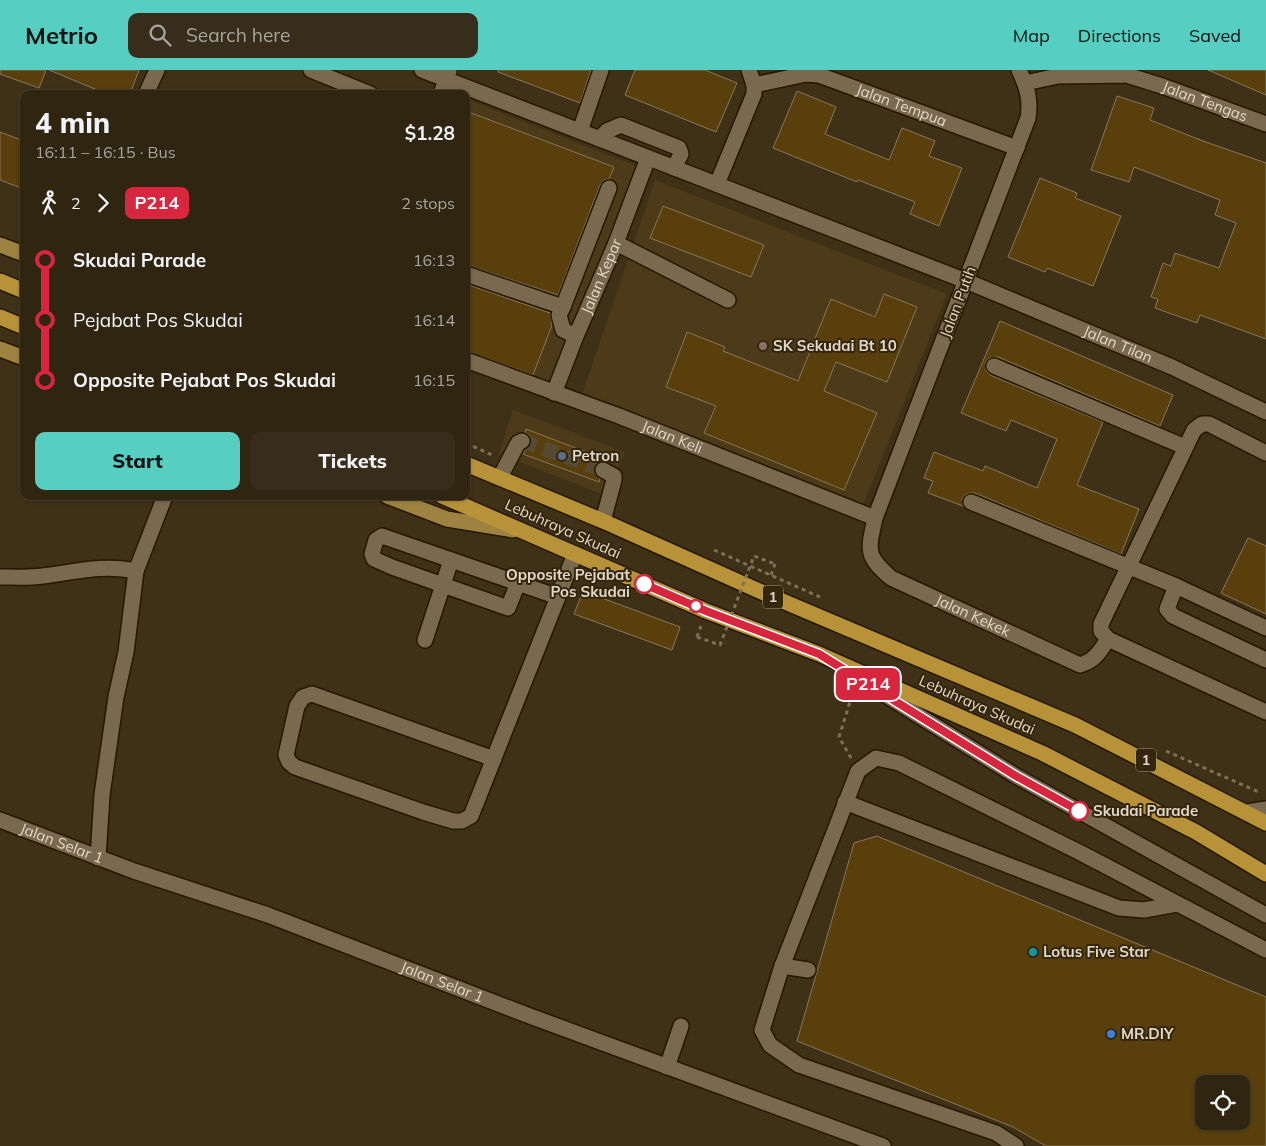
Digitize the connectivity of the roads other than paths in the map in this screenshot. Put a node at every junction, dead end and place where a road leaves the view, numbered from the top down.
1 (157, 70) edge
2 (311, 70) edge
3 (422, 70) edge
4 (601, 70) edge
5 (749, 70) edge
6 (1022, 77) edge
7 (446, 81) edge
8 (754, 85) junction
9 (148, 90) edge
10 (360, 90) edge
11 (1266, 124) edge
12 (580, 131) junction
13 (600, 139) junction
14 (1017, 148) junction
15 (648, 158) junction
16 (674, 168) junction
17 (717, 184) junction
18 (608, 188) dead end
19 (616, 243) junction
20 (0, 244) edge
21 (20, 252) edge
22 (470, 275) edge
23 (0, 281) edge
24 (966, 281) junction
25 (20, 289) edge
26 (728, 300) dead end
27 (563, 307) junction
28 (0, 318) edge
29 (20, 326) edge
30 (576, 336) junction
31 (0, 349) edge
32 (20, 356) edge
33 (470, 362) edge
34 (994, 366) dead end
35 (554, 393) junction
36 (1266, 412) edge
37 (522, 441) dead end
38 (1185, 447) junction
39 (1266, 453) edge
40 (470, 465) edge
41 (603, 470) tunnel mouth
42 (500, 477) junction
43 (163, 500) edge
44 (397, 500) edge
45 (451, 500) edge
46 (971, 502) dead end
47 (876, 518) junction
48 (603, 521) junction
49 (527, 532) junction
50 (575, 554) junction
51 (451, 560) junction
52 (1129, 566) junction
53 (136, 571) junction
54 (0, 577) edge
55 (518, 583) junction
56 (442, 584) junction
57 (1176, 586) junction
58 (558, 597) junction
59 (1266, 628) edge
60 (1108, 639) junction
61 (425, 640) dead end
62 (819, 654) junction
63 (1266, 660) edge
64 (1266, 712) edge
65 (494, 758) junction
66 (845, 802) junction
67 (1266, 809) edge
68 (1247, 812) junction
69 (0, 820) edge
70 (1266, 823) edge
71 (98, 858) junction
72 (1266, 874) edge
73 (1177, 904) junction
74 (1266, 915) edge
75 (1266, 950) edge
76 (782, 966) junction
77 (808, 970) dead end
78 (681, 1026) dead end
79 (667, 1067) junction
80 (848, 1140) edge
81 (883, 1146) edge
82 (1016, 1146) edge

1 - 9 street
2 - 10 street
3 - 7 street, Jalan Tilan
4 - 12 street
5 - 8 street
6 - 11 street, Jalan Tengas
6 - 14 street, Jalan Putih
7 - 12 street, Jalan Tilan
8 - 14 street, Jalan Tempua
8 - 17 street
12 - 13 street, Jalan Tilan
13 - 15 street, Jalan Tilan
13 - 16 street
14 - 24 street, Jalan Putih
15 - 16 street, Jalan Tilan
15 - 19 street, Jalan Kepar
16 - 17 street, Jalan Tilan
17 - 24 street, Jalan Tilan
18 - 27 street
19 - 26 street
19 - 30 street, Jalan Kepar
20 - 21 main road
22 - 27 street
23 - 25 highway
24 - 36 street, Jalan Tilan
24 - 47 street, Jalan Putih
27 - 30 street
28 - 29 highway
30 - 35 street, Jalan Kepar
31 - 32 main road
33 - 35 street, Jalan Keli
34 - 38 street
35 - 47 street, Jalan Keli
37 - 42 street
38 - 39 street
38 - 52 street
40 - 42 highway, Lebuhraya Skudai / 1
41 - 48 street
42 - 48 highway, Lebuhraya Skudai / 1
43 - 53 street
44 - 49 main road
45 - 49 highway, Lebuhraya Skudai / 1
46 - 52 street
47 - 60 street, Jalan Kekek
48 - 68 highway, Lebuhraya Skudai / 1
49 - 50 highway, Lebuhraya Skudai / 1
50 - 58 street
50 - 62 highway, Lebuhraya Skudai / 1
51 - 55 street
51 - 56 street
51 - 56 street
52 - 57 street
52 - 60 street
53 - 54 street
53 - 71 street
55 - 56 street
55 - 58 street
56 - 61 street
57 - 59 street
57 - 63 street
58 - 65 street
60 - 64 street
62 - 72 highway, Lebuhraya Skudai / 1
62 - 74 street
65 - 65 street
66 - 73 street
66 - 73 street
66 - 76 street
67 - 68 street
68 - 70 highway, Lebuhraya Skudai / 1
69 - 71 street, Jalan Selar 1
71 - 79 street, Jalan Selar 1
73 - 75 street
76 - 77 street
76 - 82 street
78 - 79 street
79 - 80 street, Jalan Selar 1
80 - 81 street, Jalan Selar 1

